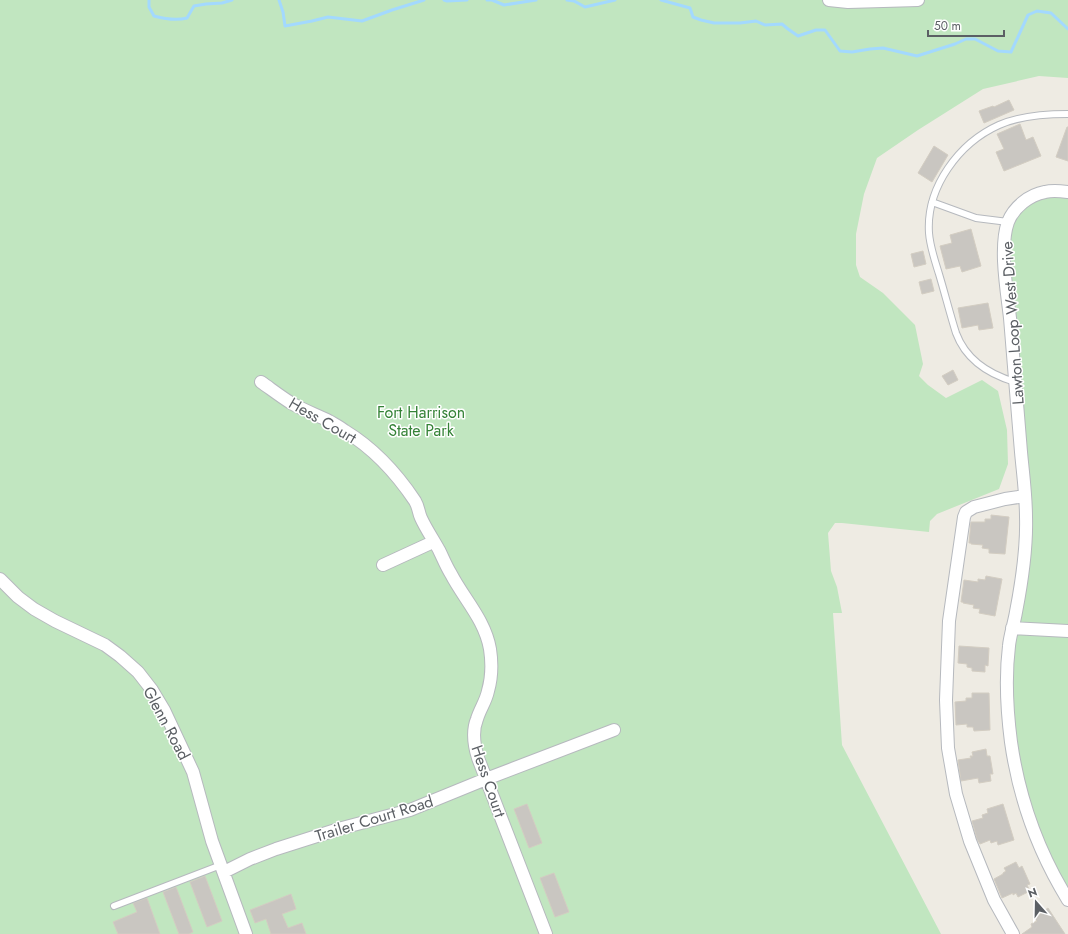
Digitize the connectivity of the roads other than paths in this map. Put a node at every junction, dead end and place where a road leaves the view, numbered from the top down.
1 (829, 0) edge
2 (918, 0) edge
3 (1068, 114) edge
4 (1068, 192) edge
5 (932, 202) junction
6 (1008, 222) junction
7 (260, 382) dead end
8 (1015, 382) junction
9 (1025, 496) junction
10 (433, 542) junction
11 (383, 565) dead end
12 (0, 579) edge
13 (1068, 624) edge
14 (1012, 628) junction
15 (1056, 630) junction
16 (1068, 631) edge
17 (614, 730) dead end
18 (486, 779) junction
19 (222, 868) junction
20 (1068, 900) edge
21 (114, 906) dead end
22 (246, 934) edge
23 (546, 934) edge
24 (1013, 934) edge

1 - 2 street
3 - 5 lane
4 - 6 street, Lawton Loop West Drive
5 - 6 lane
5 - 8 lane
6 - 8 street, Lawton Loop West Drive
7 - 10 street, Hess Court
8 - 9 street, Lawton Loop West Drive
9 - 14 street, Lawton Loop West Drive
9 - 24 street
10 - 11 street
10 - 18 street, Hess Court
12 - 19 street, Glenn Road
13 - 15 street
14 - 15 street
14 - 20 street, Lawton Loop West Drive
15 - 16 street
17 - 18 street, Trailer Court Road
18 - 19 street, Trailer Court Road
18 - 23 street, Hess Court
19 - 21 lane
19 - 22 street, Glenn Road

